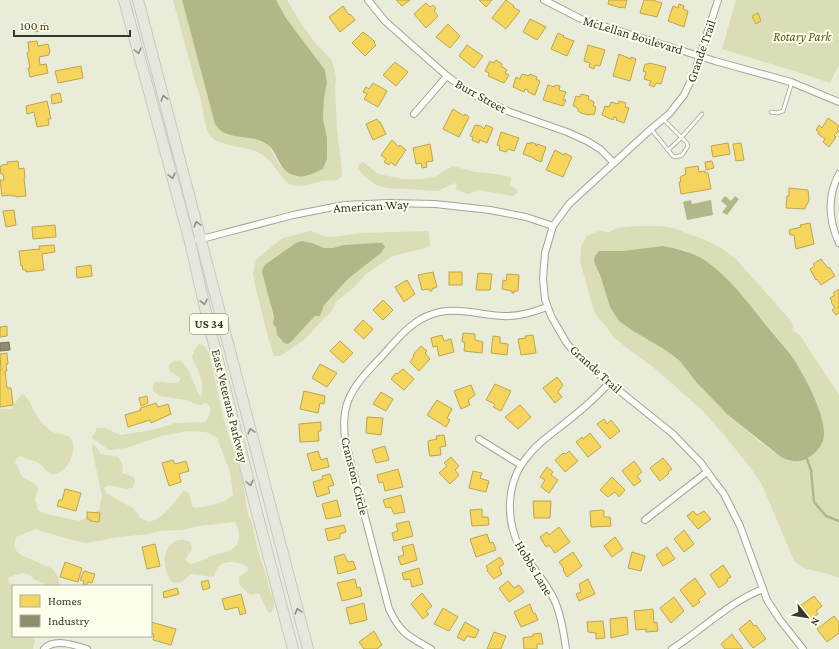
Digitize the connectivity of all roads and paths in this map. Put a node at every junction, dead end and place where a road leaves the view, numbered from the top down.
1 (124, 0) edge
2 (138, 0) edge
3 (368, 0) edge
4 (544, 0) edge
5 (718, 0) edge
6 (701, 56) junction
7 (447, 76) junction
8 (792, 82) junction
9 (839, 102) edge
10 (771, 112) dead end
11 (414, 114) dead end
12 (702, 114) dead end
13 (663, 119) junction
14 (651, 129) junction
15 (681, 138) junction
16 (668, 150) junction
17 (614, 163) junction
18 (839, 174) edge
19 (554, 226) junction
20 (201, 240) junction
21 (190, 242) junction
22 (839, 243) edge
23 (547, 307) junction
24 (609, 382) junction
25 (479, 439) dead end
26 (521, 465) junction
27 (707, 472) junction
28 (645, 520) dead end
29 (763, 590) junction
30 (44, 649) edge
31 (86, 649) edge
32 (293, 649) edge
33 (308, 649) edge
34 (431, 649) edge
35 (566, 649) edge
36 (672, 649) edge
37 (803, 649) edge

1 -> 21 main road, East Veterans Parkway / US 34
20 -> 2 main road, East Veterans Parkway / US 34
3 - 7 street, Burr Street
4 - 6 street, McLellan Boulevard
5 - 6 street, Grande Trail
6 - 8 street, McLellan Boulevard
6 - 13 street, Grande Trail
7 - 11 street
7 - 17 street, Burr Street
8 - 9 street, McLellan Boulevard
8 - 10 lane
12 - 15 lane
13 - 14 street, Grande Trail
13 - 15 lane
14 - 16 lane
14 - 17 street, Grande Trail
15 - 16 lane
15 - 16 lane
17 - 19 street, Grande Trail
18 - 22 street
19 - 20 street, American Way
19 - 23 street, Grande Trail
20 - 21 street, American Way
33 -> 20 main road, East Veterans Parkway / US 34
21 -> 32 main road, East Veterans Parkway / US 34
23 - 24 street, Grande Trail
23 - 34 street, Cranston Circle
24 - 26 street, Hobbs Lane
24 - 27 street, Grande Trail
25 - 26 street
26 - 35 street, Hobbs Lane
27 - 28 street
27 - 29 street, Grande Trail
29 - 36 street
29 - 37 street, Grande Trail
30 - 31 street

